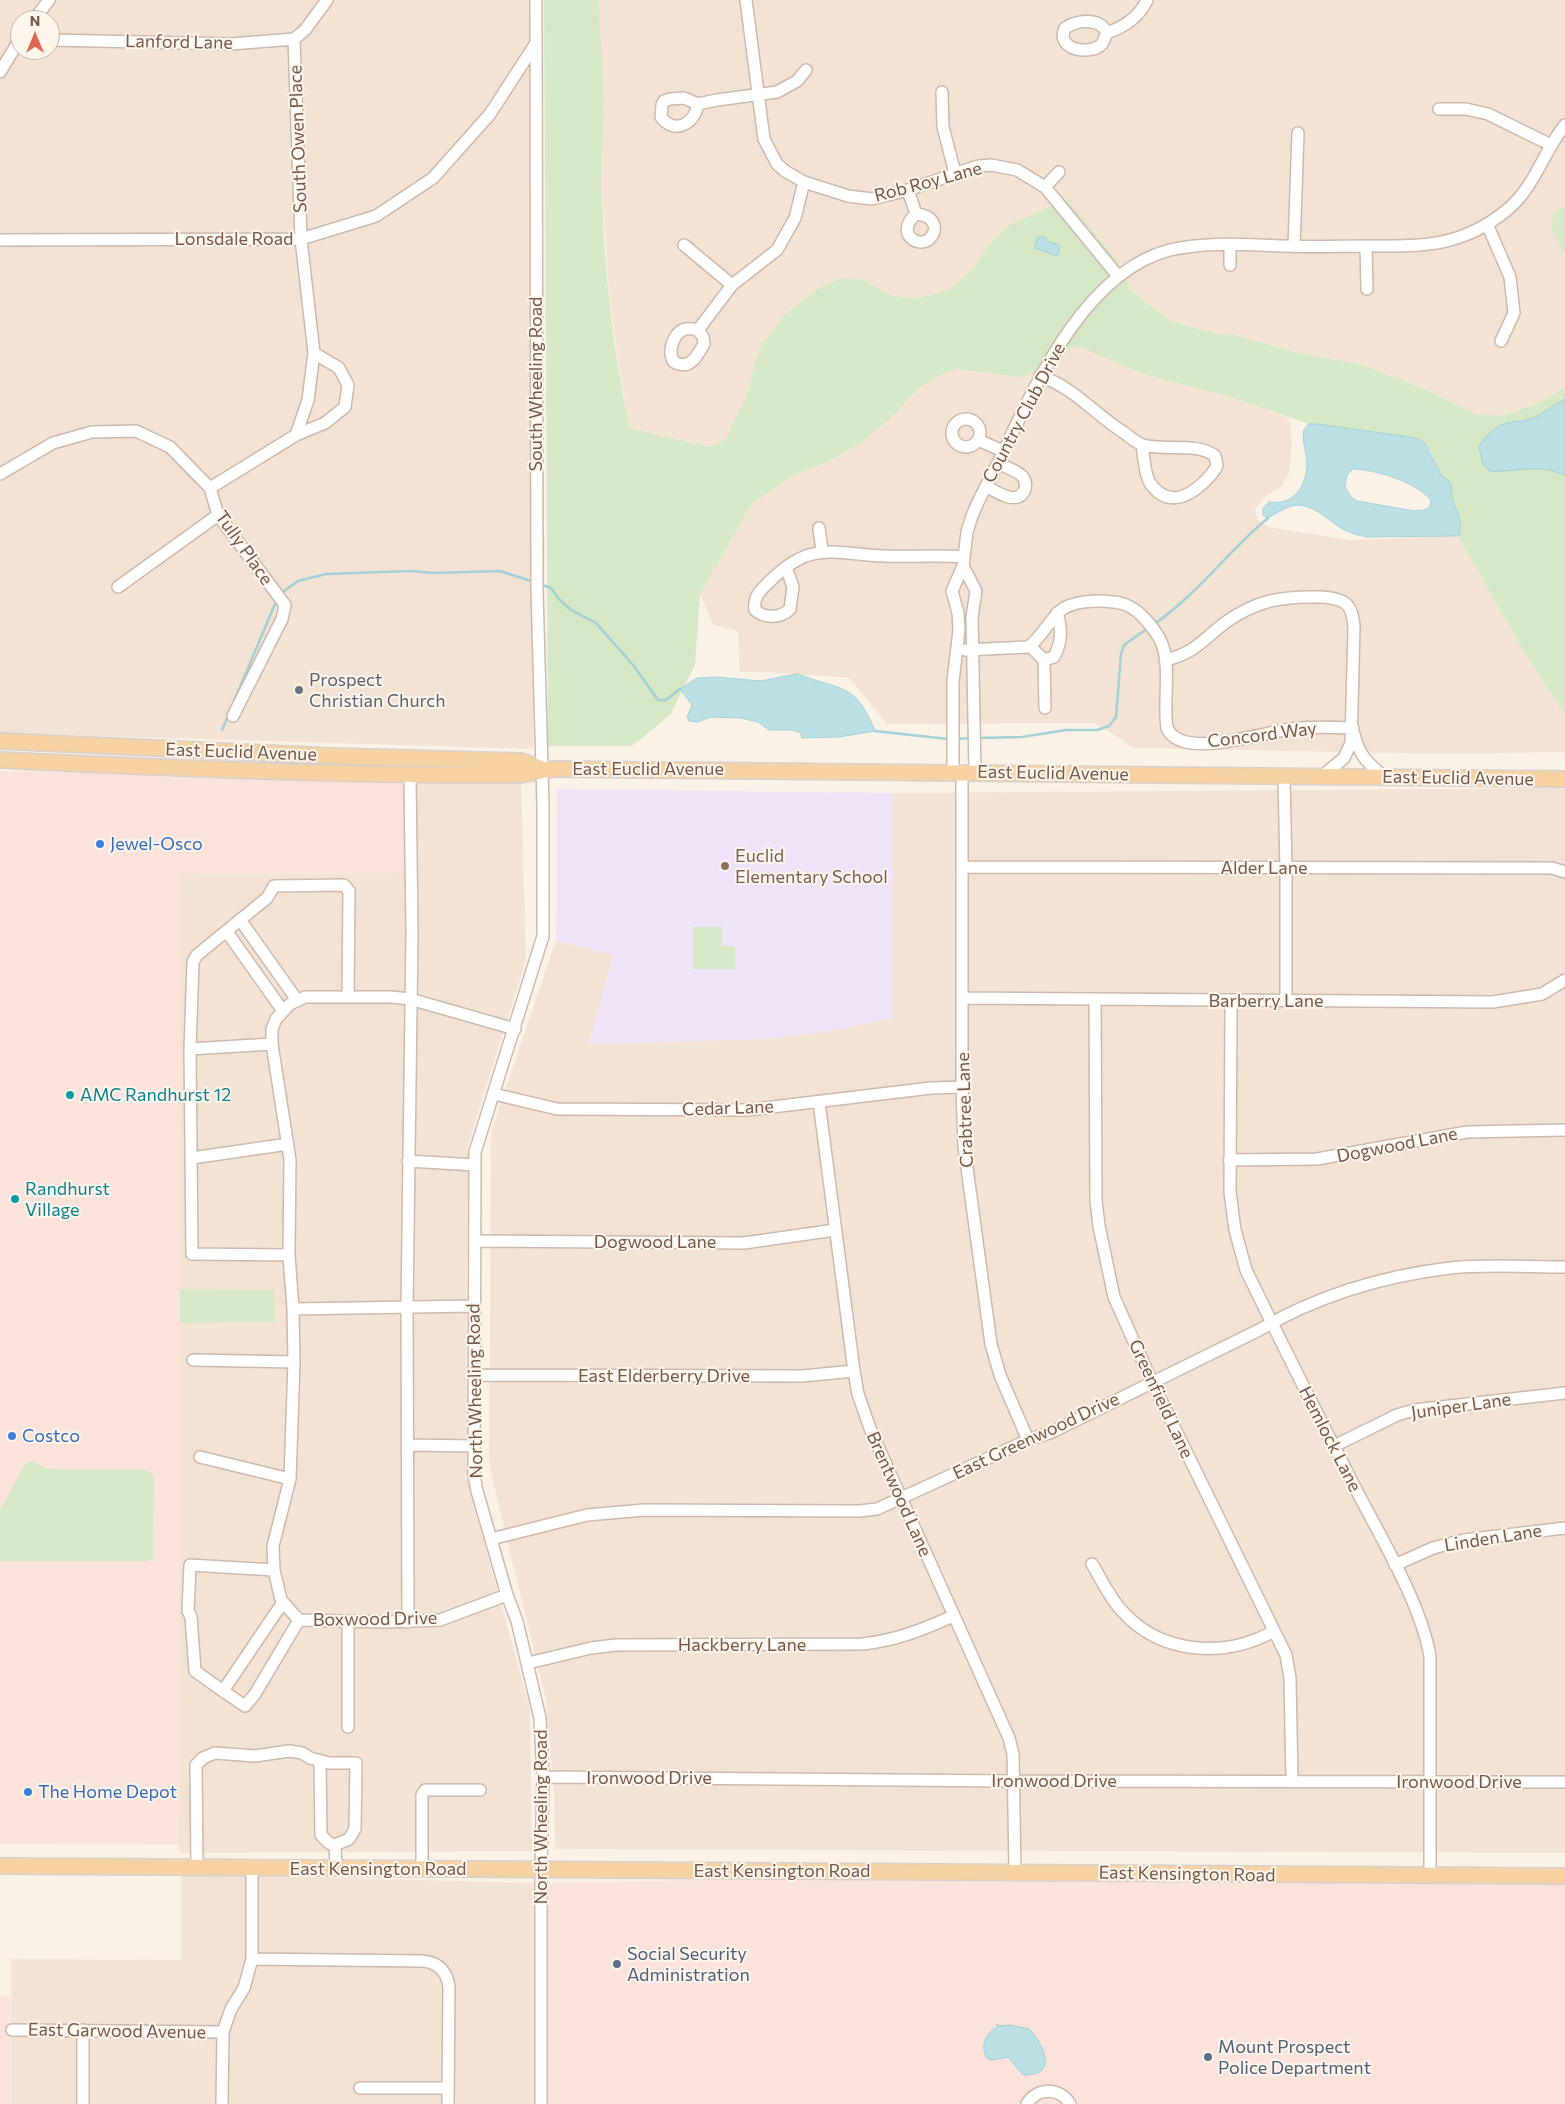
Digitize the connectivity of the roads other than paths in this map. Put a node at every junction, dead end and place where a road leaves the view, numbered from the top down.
1 (328, 0) edge
2 (536, 0) edge
3 (746, 0) edge
4 (1147, 0) edge
5 (1107, 33) dead end
6 (294, 38) junction
7 (60, 40) edge
8 (536, 43) junction
9 (10, 56) edge
10 (806, 70) dead end
11 (0, 72) edge
12 (942, 92) dead end
13 (758, 96) junction
14 (698, 104) dead end
15 (1440, 109) dead end
16 (1565, 125) edge
17 (1298, 133) dead end
18 (1551, 145) junction
19 (1059, 172) dead end
20 (956, 173) junction
21 (804, 182) junction
22 (1045, 187) junction
23 (908, 190) junction
24 (916, 214) dead end
25 (1487, 224) junction
26 (301, 239) junction
27 (0, 240) edge
28 (684, 245) dead end
29 (1230, 245) junction
30 (1294, 246) junction
31 (1366, 246) junction
32 (1230, 265) dead end
33 (1118, 276) junction
34 (732, 285) junction
35 (1367, 289) dead end
36 (698, 330) dead end
37 (1501, 341) dead end
38 (314, 353) junction
39 (1040, 376) junction
40 (296, 435) junction
41 (978, 440) dead end
42 (1142, 445) junction
43 (1003, 451) junction
44 (998, 463) junction
45 (0, 474) edge
46 (986, 486) junction
47 (210, 488) junction
48 (218, 514) junction
49 (819, 528) dead end
50 (822, 551) junction
51 (963, 561) junction
52 (786, 567) dead end
53 (118, 586) dead end
54 (1057, 613) junction
55 (1030, 646) junction
56 (969, 650) junction
57 (1044, 660) junction
58 (1165, 660) junction
59 (1045, 708) dead end
60 (233, 716) dead end
61 (1353, 728) junction
62 (0, 741) edge
63 (0, 760) edge
64 (542, 769) junction
65 (963, 772) junction
66 (410, 775) junction
67 (1284, 776) junction
68 (1321, 777) junction
69 (1384, 777) junction
70 (1565, 779) edge
71 (963, 867) junction
72 (1286, 869) junction
73 (1565, 872) edge
74 (241, 921) junction
75 (226, 932) junction
76 (1565, 980) edge
77 (348, 996) junction
78 (963, 998) junction
79 (410, 999) junction
80 (297, 1000) junction
81 (1095, 1000) junction
82 (1286, 1000) junction
83 (1230, 1001) junction
84 (282, 1011) junction
85 (515, 1028) junction
86 (272, 1044) junction
87 (190, 1049) junction
88 (962, 1087) junction
89 (494, 1094) junction
90 (819, 1102) junction
91 (1565, 1130) edge
92 (288, 1144) junction
93 (192, 1158) junction
94 (1229, 1160) junction
95 (408, 1161) junction
96 (475, 1165) junction
97 (834, 1230) junction
98 (475, 1241) junction
99 (289, 1255) junction
100 (1565, 1267) edge
101 (473, 1306) junction
102 (407, 1307) junction
103 (294, 1309) junction
104 (1271, 1323) junction
105 (194, 1360) dead end
106 (294, 1362) junction
107 (854, 1370) junction
108 (474, 1375) junction
109 (1152, 1382) junction
110 (1565, 1392) edge
111 (1028, 1440) junction
112 (407, 1445) junction
113 (474, 1446) junction
114 (1334, 1446) junction
115 (200, 1458) dead end
116 (290, 1479) junction
117 (901, 1498) junction
118 (1565, 1528) edge
119 (491, 1538) junction
120 (1092, 1564) dead end
121 (1395, 1565) junction
122 (274, 1570) junction
123 (507, 1595) junction
124 (283, 1602) junction
125 (953, 1616) junction
126 (299, 1620) junction
127 (348, 1622) junction
128 (408, 1622) junction
129 (1274, 1631) junction
130 (528, 1663) junction
131 (223, 1691) junction
132 (348, 1727) dead end
133 (320, 1761) junction
134 (543, 1777) junction
135 (1013, 1781) junction
136 (1292, 1781) junction
137 (1430, 1782) junction
138 (1565, 1782) edge
139 (480, 1790) dead end
140 (335, 1845) junction
141 (0, 1866) edge
142 (197, 1868) junction
143 (252, 1868) junction
144 (336, 1869) junction
145 (541, 1869) junction
146 (422, 1870) junction
147 (1015, 1872) junction
148 (1430, 1876) junction
149 (1565, 1876) edge
150 (252, 1959) junction
151 (12, 2030) dead end
152 (83, 2030) junction
153 (223, 2032) junction
154 (360, 2088) dead end
155 (448, 2088) junction
156 (83, 2104) edge
157 (222, 2104) edge
158 (448, 2104) edge
159 (541, 2104) edge
160 (1027, 2104) edge
161 (1070, 2104) edge

1 - 6 street
2 - 8 street, South Wheeling Road
3 - 13 street, Rob Roy Lane
4 - 5 street
6 - 7 street, Lanford Lane
6 - 26 street, South Owen Place
8 - 26 street, Lonsdale Road
8 - 64 street, South Wheeling Road
9 - 11 street
10 - 13 street
12 - 20 street
13 - 14 street
13 - 21 street, Rob Roy Lane
15 - 18 street
16 - 18 street, Country Club Drive
17 - 30 street
18 - 25 street, Country Club Drive
19 - 22 street
20 - 22 street, Rob Roy Lane
20 - 23 street, Rob Roy Lane
21 - 23 street, Rob Roy Lane
21 - 34 street
22 - 33 street, Rob Roy Lane
23 - 24 street
25 - 31 street, Country Club Drive
25 - 37 street
26 - 27 street, Lonsdale Road
26 - 38 street, South Owen Place
28 - 34 street
29 - 30 street, Country Club Drive
29 - 32 street
29 - 33 street, Country Club Drive
30 - 31 street, Country Club Drive
31 - 35 street
33 - 39 street, Country Club Drive
34 - 36 street
38 - 40 street, South Owen Place
38 - 40 street
39 - 42 street
39 - 43 street, Country Club Drive
40 - 47 street
41 - 43 street
42 - 42 street
43 - 44 street, Country Club Drive
44 - 46 street, Country Club Drive
44 - 46 street
45 - 47 street, Tully Place
46 - 51 street, Country Club Drive
47 - 48 street, Tully Place
48 - 53 street
48 - 60 street, Tully Place
49 - 50 street
50 - 51 street
50 - 52 street
51 - 56 street
51 - 65 street, Country Club Drive
54 - 55 street, Concord Way
54 - 57 street
54 - 58 street, Concord Way
55 - 56 street
55 - 57 street
56 - 65 street
57 - 59 street
58 - 61 street, Concord Way
58 - 61 street
61 - 68 street
61 - 69 street
62 - 64 main road, East Euclid Avenue
63 - 66 main road, East Euclid Avenue
64 - 65 main road, East Euclid Avenue
64 - 66 main road, East Euclid Avenue
64 - 85 street, North Wheeling Road
65 - 67 main road, East Euclid Avenue
65 - 71 street, Crabtree Lane
66 - 79 street
67 - 68 main road, East Euclid Avenue
67 - 72 street
68 - 69 main road, East Euclid Avenue
69 - 70 main road, East Euclid Avenue
71 - 72 street, Alder Lane
71 - 78 street, Crabtree Lane
72 - 73 street, Alder Lane
72 - 82 street
74 - 75 street
74 - 77 street
74 - 80 street
75 - 84 street
75 - 87 street
76 - 82 street, Barberry Lane
77 - 79 street, Boxwood Drive
77 - 80 street, Boxwood Drive
78 - 81 street, Barberry Lane
78 - 88 street, Crabtree Lane
79 - 85 street, Boxwood Drive
79 - 95 street
80 - 84 street, Boxwood Drive
81 - 83 street, Barberry Lane
81 - 109 street, Greenfield Lane
82 - 83 street, Barberry Lane
83 - 94 street, Hemlock Lane
84 - 86 street, Boxwood Drive
85 - 89 street, North Wheeling Road
86 - 87 street
86 - 92 street, Boxwood Drive
87 - 93 street
88 - 90 street, Cedar Lane
88 - 111 street, Crabtree Lane
89 - 90 street, Cedar Lane
89 - 96 street, North Wheeling Road
90 - 97 street, Brentwood Lane
91 - 94 street, Dogwood Lane
92 - 93 street
92 - 99 street, Boxwood Drive
93 - 99 street
94 - 104 street, Hemlock Lane
95 - 96 street
95 - 102 street
96 - 98 street, North Wheeling Road
97 - 98 street, Dogwood Lane
97 - 107 street, Brentwood Lane
98 - 101 street, North Wheeling Road
99 - 103 street, Boxwood Drive
100 - 104 street, East Greenwood Drive
101 - 102 street
101 - 108 street, North Wheeling Road
102 - 103 street
102 - 112 street
103 - 106 street, Boxwood Drive
104 - 109 street, East Greenwood Drive
104 - 114 street, Hemlock Lane
105 - 106 street
106 - 116 street, Boxwood Drive
107 - 108 street, East Elderberry Drive
107 - 117 street, Brentwood Lane
108 - 113 street, North Wheeling Road
109 - 111 street, East Greenwood Drive
109 - 129 street, Greenfield Lane
110 - 114 street, Juniper Lane
111 - 117 street, East Greenwood Drive
112 - 113 street
112 - 128 street
113 - 119 street, North Wheeling Road
114 - 121 street, Hemlock Lane
115 - 116 street
116 - 122 street, Boxwood Drive
117 - 119 street, East Greenwood Drive
117 - 125 street, Brentwood Lane
118 - 121 street, Linden Lane
119 - 123 street, North Wheeling Road
120 - 129 street
121 - 137 street, Hemlock Lane
122 - 124 street, Boxwood Drive
122 - 131 street
123 - 128 street, Boxwood Drive
123 - 130 street, North Wheeling Road
124 - 126 street, Boxwood Drive
124 - 131 street
125 - 130 street, Hackberry Lane
125 - 135 street, Brentwood Lane
126 - 127 street, Boxwood Drive
126 - 131 street
127 - 128 street, Boxwood Drive
127 - 132 street
129 - 136 street, Greenfield Lane
130 - 134 street, North Wheeling Road
133 - 140 street
133 - 140 street
133 - 142 street
134 - 135 street, Ironwood Drive
134 - 145 street, North Wheeling Road
135 - 136 street, Ironwood Drive
135 - 147 street, Brentwood Lane
136 - 137 street, Ironwood Drive
137 - 138 street, Ironwood Drive
137 - 148 street, Hemlock Lane
139 - 146 street
140 - 144 street
141 - 142 main road, East Kensington Road
142 - 143 main road, East Kensington Road
143 - 144 main road, East Kensington Road
143 - 150 street
144 - 146 main road, East Kensington Road
145 - 146 main road, East Kensington Road
145 - 147 main road, East Kensington Road
145 - 159 street, North Wheeling Road
147 - 148 main road, East Kensington Road
148 - 149 main road, East Kensington Road
150 - 153 street
150 - 155 street
151 - 152 street, East Garwood Avenue
152 - 153 street, East Garwood Avenue
152 - 156 street
153 - 157 street
154 - 155 street
155 - 158 street
160 - 161 street

